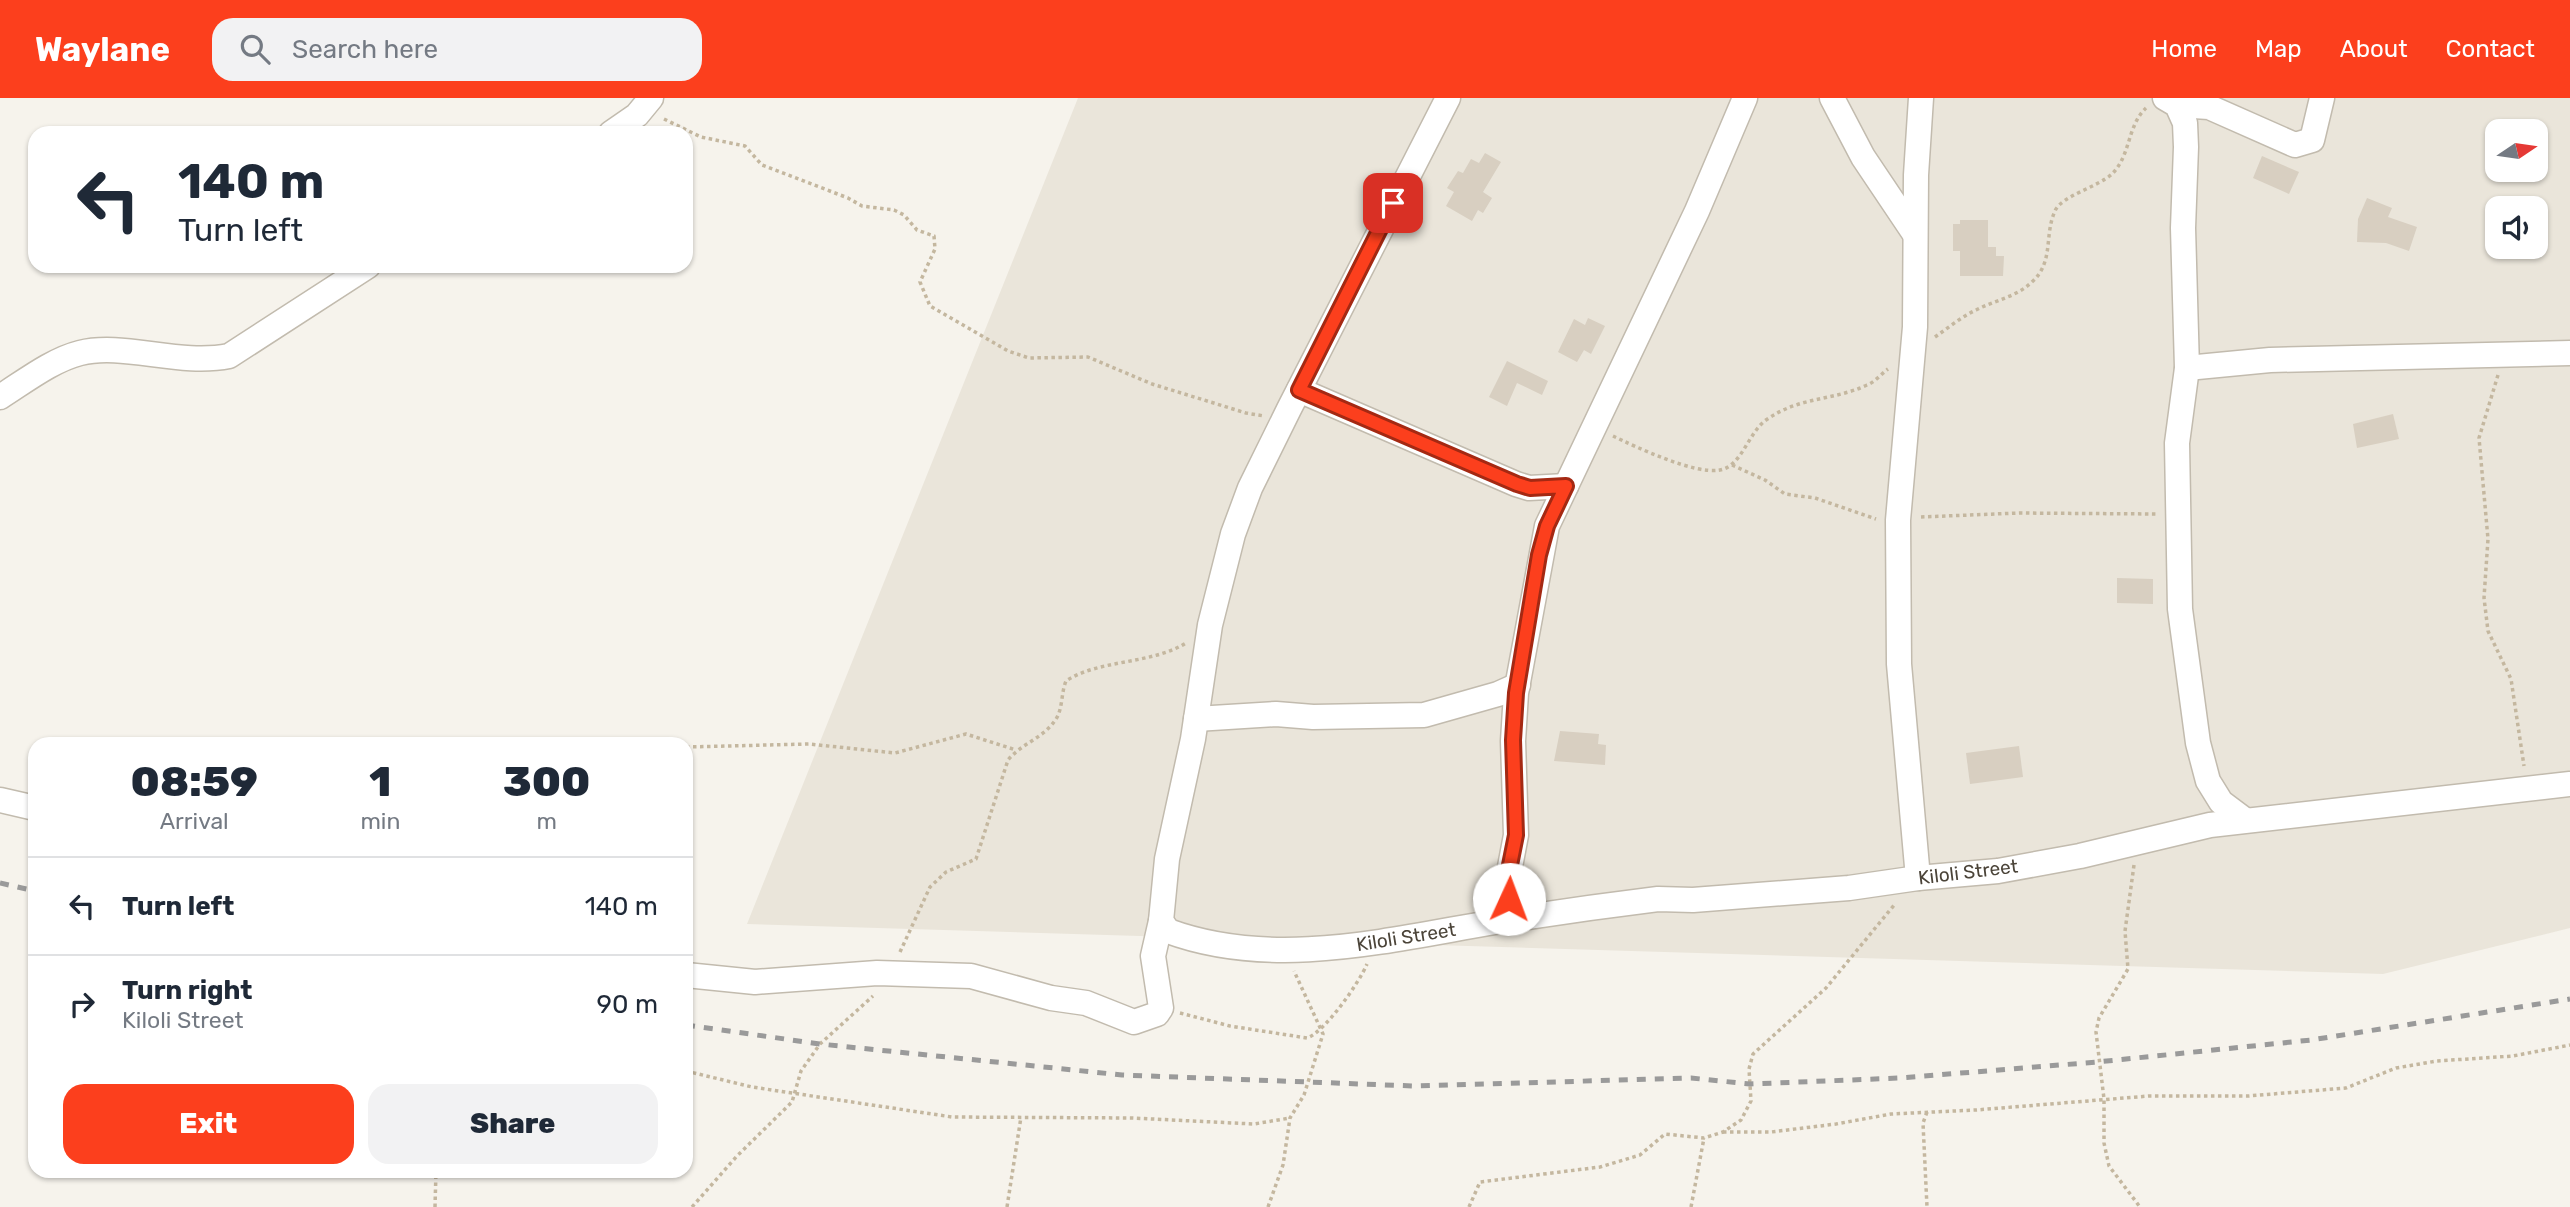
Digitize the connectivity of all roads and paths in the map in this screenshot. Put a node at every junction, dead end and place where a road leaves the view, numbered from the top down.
1 (1448, 98) edge
2 (1745, 98) edge
3 (1832, 98) edge
4 (1921, 98) edge
5 (2322, 98) edge
6 (648, 103) edge
7 (2163, 103) edge
8 (620, 126) edge
9 (684, 126) edge
10 (693, 132) edge
11 (1914, 233) junction
12 (357, 273) edge
13 (1914, 352) junction
14 (2507, 354) junction
15 (2570, 354) edge
16 (2187, 368) junction
17 (0, 397) edge
18 (1294, 400) junction
19 (1595, 428) junction
20 (1732, 465) junction
21 (1566, 486) junction
22 (2178, 516) junction
23 (1898, 526) junction
24 (1210, 625) junction
25 (1518, 685) junction
26 (1196, 719) junction
27 (693, 747) edge
28 (1016, 750) junction
29 (2570, 785) edge
30 (2527, 791) junction
31 (0, 800) edge
32 (28, 806) edge
33 (2245, 820) junction
34 (2146, 842) junction
35 (1919, 878) junction
36 (1523, 918) junction
37 (1161, 921) junction
38 (1385, 941) junction
39 (1280, 952) junction
40 (881, 973) junction
41 (693, 976) edge
42 (1150, 1018) junction
43 (1322, 1026) junction
44 (2570, 1045) edge
45 (693, 1073) edge
46 (796, 1093) junction
47 (2104, 1099) junction
48 (1927, 1112) junction
49 (1021, 1118) junction
50 (1290, 1118) junction
51 (1723, 1132) junction
52 (1704, 1138) junction
53 (436, 1178) edge
54 (435, 1207) edge
55 (692, 1207) edge
56 (1007, 1207) edge
57 (1268, 1207) edge
58 (1469, 1207) edge
59 (1691, 1207) edge
60 (1927, 1207) edge
61 (2140, 1207) edge

1 - 18 street
2 - 19 street
3 - 11 street
4 - 11 street
5 - 7 street
6 - 8 street
6 - 9 path
7 - 13 path
7 - 16 street
10 - 18 path
11 - 13 street
12 - 17 street
13 - 20 path
13 - 23 street
14 - 15 street
14 - 16 street
14 - 30 path
16 - 22 street
18 - 21 street
18 - 24 street
19 - 20 path
19 - 21 street
20 - 23 path
21 - 25 street
22 - 23 path
22 - 33 street
23 - 35 street
24 - 26 street
24 - 28 path
25 - 26 street
25 - 36 street
26 - 37 street
27 - 28 path
28 - 40 path
29 - 30 street, Kiloli Street
30 - 33 street, Kiloli Street
31 - 32 street
33 - 34 street, Kiloli Street
34 - 35 street, Kiloli Street
34 - 47 path
35 - 36 street, Kiloli Street
35 - 51 path
36 - 38 street, Kiloli Street
37 - 39 street, Kiloli Street
37 - 42 street
38 - 39 street, Kiloli Street
38 - 43 path
39 - 43 path
40 - 41 street
40 - 42 street
40 - 46 path
42 - 43 path
43 - 50 path
44 - 47 path
45 - 46 path
46 - 49 path
46 - 55 path
47 - 48 path
47 - 61 path
48 - 51 path
48 - 60 path
49 - 50 path
49 - 56 path
50 - 57 path
51 - 52 path
52 - 58 path
52 - 59 path
53 - 54 path

